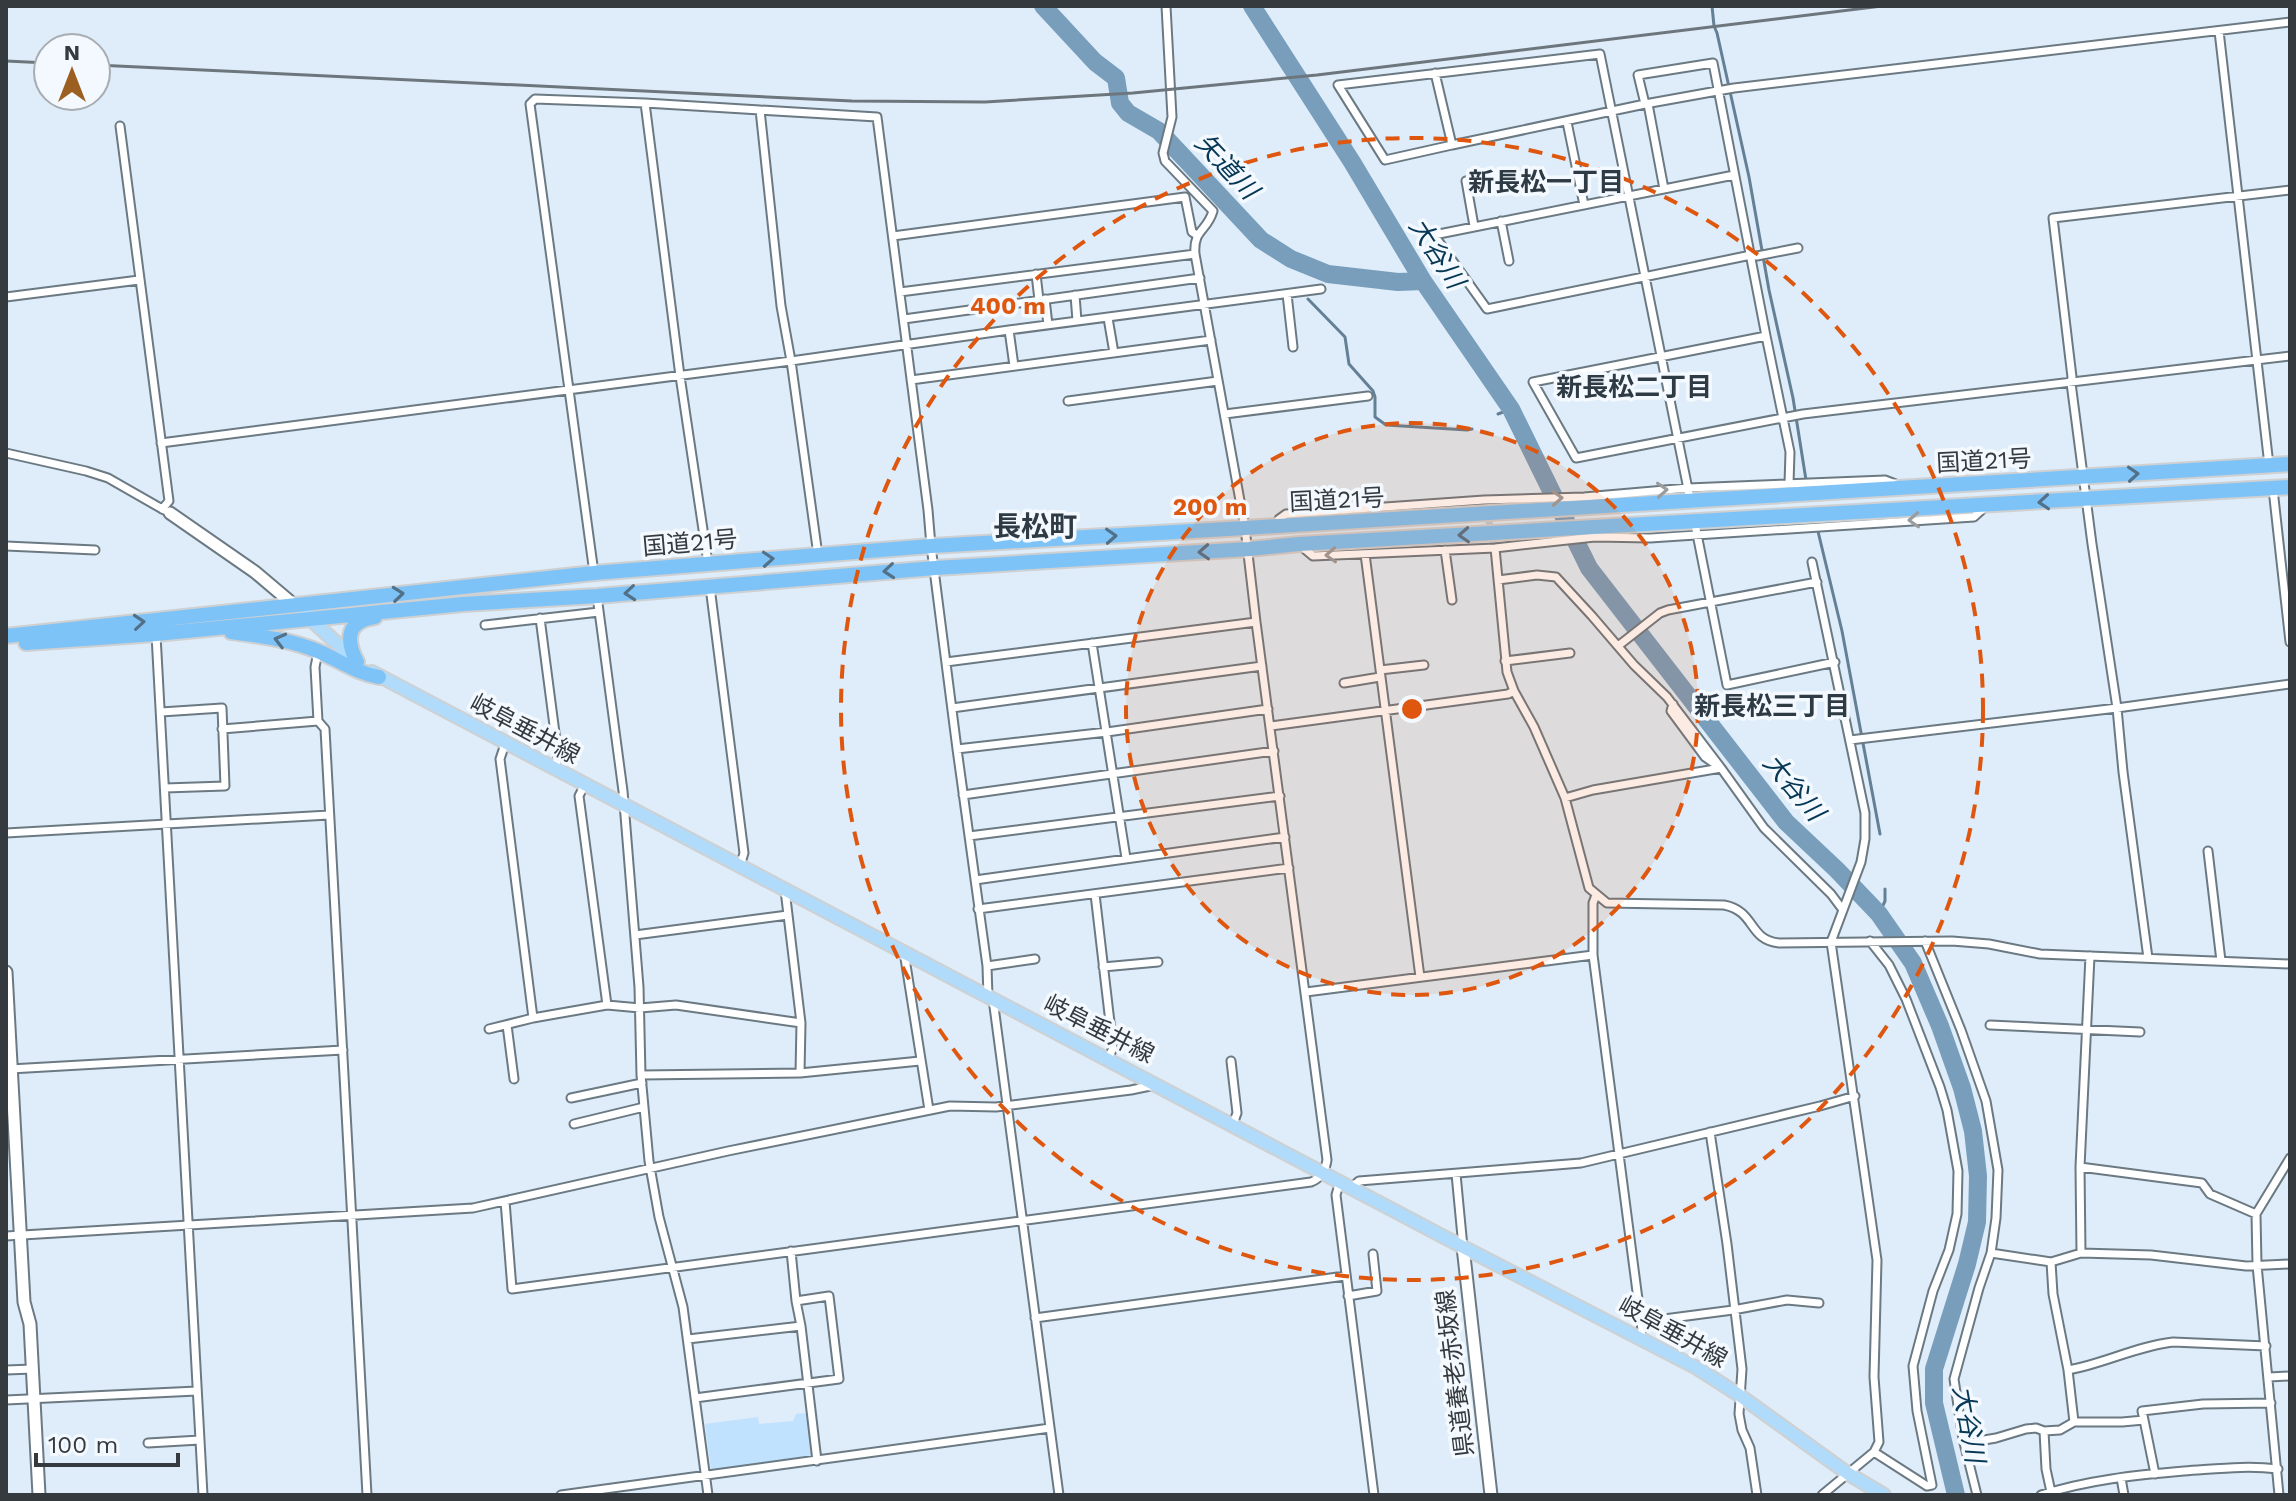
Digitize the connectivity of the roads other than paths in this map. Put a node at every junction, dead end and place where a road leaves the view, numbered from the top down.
1 (1166, 6) edge
2 (2290, 22) edge
3 (2219, 31) junction
4 (1435, 73) junction
5 (1720, 91) junction
6 (645, 103) junction
7 (1647, 104) junction
8 (760, 110) junction
9 (1613, 112) junction
10 (1567, 122) junction
11 (120, 126) dead end
12 (1452, 145) junction
13 (1734, 175) junction
14 (1466, 181) dead end
15 (1664, 189) junction
16 (2290, 190) edge
17 (1628, 196) junction
18 (2237, 196) junction
19 (1584, 205) junction
20 (1501, 221) junction
21 (1474, 226) junction
22 (1197, 235) junction
23 (893, 236) junction
24 (1798, 248) dead end
25 (1195, 254) junction
26 (1754, 256) junction
27 (1509, 261) dead end
28 (1036, 274) junction
29 (1645, 275) junction
30 (1200, 278) junction
31 (139, 280) junction
32 (1321, 289) dead end
33 (900, 292) junction
34 (1287, 294) junction
35 (1075, 295) junction
36 (6, 297) edge
37 (1042, 300) junction
38 (1205, 304) junction
39 (1108, 318) junction
40 (904, 319) junction
41 (1077, 321) junction
42 (1048, 325) junction
43 (1009, 330) junction
44 (1766, 336) junction
45 (1211, 340) junction
46 (907, 345) junction
47 (1293, 347) dead end
48 (1114, 353) junction
49 (2290, 356) edge
50 (1660, 357) junction
51 (2258, 360) junction
52 (791, 361) junction
53 (1014, 366) junction
54 (680, 376) junction
55 (911, 380) junction
56 (1218, 381) junction
57 (2071, 383) junction
58 (569, 390) junction
59 (1368, 396) dead end
60 (1068, 401) dead end
61 (1225, 414) junction
62 (1787, 417) junction
63 (1676, 439) junction
64 (161, 443) junction
65 (6, 453) edge
66 (2290, 464) edge
67 (2269, 465) junction
68 (2083, 477) junction
69 (1789, 484) junction
70 (2290, 487) edge
71 (1902, 488) junction
72 (2273, 488) junction
73 (1688, 491) junction
74 (2086, 499) junction
75 (1583, 502) junction
76 (1988, 505) junction
77 (166, 511) junction
78 (1808, 521) junction
79 (1245, 528) junction
80 (1591, 532) junction
81 (1696, 532) junction
82 (1545, 536) junction
83 (1299, 544) junction
84 (6, 546) edge
85 (931, 546) junction
86 (1495, 548) junction
87 (1249, 549) junction
88 (95, 550) dead end
89 (1445, 550) junction
90 (1365, 554) junction
91 (818, 555) junction
92 (1812, 562) dead end
93 (708, 563) junction
94 (935, 568) junction
95 (594, 573) junction
96 (1498, 580) junction
97 (1817, 582) junction
98 (710, 587) junction
99 (597, 596) junction
100 (1452, 600) dead end
101 (1712, 602) junction
102 (463, 604) junction
103 (294, 605) junction
104 (599, 612) junction
105 (309, 618) junction
106 (540, 618) junction
107 (1256, 622) junction
108 (485, 625) dead end
109 (183, 631) junction
110 (156, 634) junction
111 (6, 636) edge
112 (2290, 642) edge
113 (1092, 643) junction
114 (1621, 644) junction
115 (6, 645) edge
116 (318, 652) junction
117 (1570, 653) dead end
118 (1505, 661) junction
119 (357, 662) junction
120 (946, 662) junction
121 (1835, 662) junction
122 (1424, 665) dead end
123 (1262, 666) junction
124 (1380, 674) junction
125 (379, 677) junction
126 (1344, 683) dead end
127 (2290, 684) edge
128 (1099, 687) junction
129 (1514, 691) junction
130 (952, 708) junction
131 (2117, 708) junction
132 (1268, 709) junction
133 (1385, 711) junction
134 (161, 712) junction
135 (318, 721) junction
136 (1271, 726) junction
137 (222, 729) junction
138 (1107, 732) junction
139 (1850, 740) junction
140 (505, 744) junction
141 (957, 749) junction
142 (1274, 751) junction
143 (1721, 768) junction
144 (555, 769) junction
145 (1113, 773) junction
146 (584, 786) junction
147 (165, 788) junction
148 (963, 795) junction
149 (1280, 796) junction
150 (1565, 798) junction
151 (624, 806) junction
152 (329, 815) junction
153 (1120, 816) junction
154 (167, 825) junction
155 (6, 833) edge
156 (969, 836) junction
157 (1285, 837) junction
158 (2208, 851) dead end
159 (1126, 858) junction
160 (739, 866) junction
161 (1289, 868) junction
162 (975, 880) junction
163 (785, 890) junction
164 (1095, 894) junction
165 (1596, 895) junction
166 (1844, 906) junction
167 (978, 909) junction
168 (788, 915) junction
169 (635, 935) junction
170 (1873, 941) junction
171 (1922, 941) junction
172 (1831, 942) junction
173 (904, 952) junction
174 (1593, 955) junction
175 (2090, 956) junction
176 (2148, 958) junction
177 (1035, 959) dead end
178 (2221, 961) junction
179 (1158, 962) dead end
180 (2290, 964) edge
181 (987, 966) junction
182 (1103, 967) junction
183 (6, 972) edge
184 (1420, 977) junction
185 (1306, 992) junction
186 (991, 998) junction
187 (607, 1005) junction
188 (640, 1008) junction
189 (533, 1018) junction
190 (801, 1023) junction
191 (507, 1025) junction
192 (1990, 1025) dead end
193 (2088, 1028) junction
194 (489, 1029) dead end
195 (2140, 1032) dead end
196 (343, 1050) junction
197 (179, 1059) junction
198 (1108, 1059) junction
199 (920, 1061) junction
200 (1231, 1061) dead end
201 (8, 1069) edge
202 (800, 1073) junction
203 (514, 1079) dead end
204 (642, 1079) junction
205 (1157, 1084) junction
206 (1855, 1096) junction
207 (571, 1098) dead end
208 (1009, 1106) junction
209 (644, 1107) junction
210 (929, 1110) junction
211 (574, 1124) dead end
212 (1233, 1124) junction
213 (1710, 1132) junction
214 (1619, 1155) junction
215 (2290, 1159) edge
216 (2080, 1167) junction
217 (651, 1169) junction
218 (1323, 1172) junction
219 (1456, 1174) junction
220 (1340, 1181) junction
221 (1352, 1187) junction
222 (505, 1201) junction
223 (2256, 1214) junction
224 (352, 1216) junction
225 (1023, 1220) junction
226 (188, 1225) junction
227 (20, 1235) junction
228 (6, 1236) edge
229 (1463, 1247) junction
230 (791, 1251) junction
231 (1991, 1253) junction
232 (2081, 1253) junction
233 (1373, 1254) dead end
234 (2051, 1262) junction
235 (2290, 1264) edge
236 (2257, 1265) junction
237 (672, 1267) junction
238 (1345, 1276) junction
239 (1348, 1296) junction
240 (796, 1301) junction
241 (1819, 1303) dead end
242 (1733, 1310) junction
243 (1035, 1318) junction
244 (1641, 1322) junction
245 (801, 1326) junction
246 (1640, 1337) junction
247 (688, 1339) junction
248 (2266, 1346) junction
249 (33, 1369) junction
250 (6, 1370) edge
251 (2068, 1370) junction
252 (2290, 1376) edge
253 (2269, 1377) junction
254 (808, 1383) junction
255 (197, 1391) junction
256 (1739, 1395) junction
257 (34, 1398) junction
258 (695, 1398) junction
259 (6, 1400) edge
260 (2271, 1403) junction
261 (2144, 1420) junction
262 (2074, 1422) junction
263 (1050, 1428) junction
264 (2044, 1431) junction
265 (200, 1440) junction
266 (148, 1443) dead end
267 (1965, 1446) junction
268 (1874, 1452) junction
269 (817, 1461) junction
270 (2278, 1469) junction
271 (1847, 1473) junction
272 (2155, 1474) junction
273 (705, 1475) junction
274 (2121, 1478) junction
275 (2290, 1488) edge
276 (2279, 1491) edge
277 (2051, 1492) junction
278 (39, 1495) edge
279 (203, 1495) edge
280 (367, 1495) edge
281 (561, 1495) edge
282 (708, 1495) edge
283 (1059, 1495) edge
284 (1374, 1495) edge
285 (1491, 1495) edge
286 (1757, 1495) edge
287 (1822, 1495) edge
288 (1884, 1495) edge
289 (1977, 1495) edge
290 (2041, 1495) edge
291 (2124, 1495) edge

1 - 22 street
2 - 3 street
3 - 5 street
3 - 18 street
4 - 9 street
4 - 12 street
4 - 12 street
5 - 7 street
5 - 7 street
5 - 13 street
6 - 8 street
6 - 54 street
6 - 58 street
7 - 9 street
7 - 15 street
8 - 23 street
8 - 52 street
9 - 10 street
9 - 17 street
10 - 12 street
10 - 19 street
11 - 31 street
13 - 15 street
13 - 26 street
14 - 21 street
15 - 17 street
16 - 18 street
17 - 19 street
17 - 29 street
18 - 51 street
18 - 57 street
19 - 20 street
20 - 21 street
20 - 27 street
21 - 29 street
22 - 23 street
22 - 25 street
23 - 33 street
24 - 26 street
25 - 28 street
25 - 30 street
26 - 29 street
26 - 44 street
28 - 33 street
28 - 37 street
29 - 50 street
30 - 35 street
30 - 38 street
31 - 36 street
31 - 64 street
32 - 34 street
33 - 40 street
34 - 38 street
34 - 47 street
35 - 37 street
35 - 41 street
37 - 40 street
37 - 42 street
38 - 39 street
38 - 45 street
39 - 41 street
39 - 48 street
40 - 46 street
41 - 42 street
42 - 43 street
43 - 46 street
43 - 53 street
44 - 50 street
44 - 62 street
45 - 48 street
45 - 56 street
46 - 52 street
46 - 55 street
48 - 53 street
49 - 51 street
50 - 63 street
50 - 63 street
51 - 57 street
51 - 67 street
52 - 54 street
52 - 91 street
53 - 55 street
54 - 58 street
54 - 93 street
55 - 85 street
56 - 60 street
56 - 61 street
57 - 62 street
57 - 68 street
58 - 64 street
58 - 95 street
59 - 61 street
61 - 79 street
62 - 63 street
62 - 69 street
63 - 73 street
64 - 77 street
65 - 77 street
66 - 67 highway, 国道21号
68 -> 67 highway, 国道21号
68 - 71 highway, 国道21号
68 - 74 street
69 - 71 street
69 - 73 street
70 - 72 highway, 国道21号
71 - 75 highway, 国道21号
72 - 74 highway, 国道21号
72 - 112 street
75 -> 73 street
74 -> 76 highway, 国道21号
74 - 131 street
79 -> 75 highway, 国道21号
76 - 78 highway, 国道21号
76 -> 78 street
77 - 103 street
78 - 80 highway, 国道21号
78 - 81 street
85 -> 79 highway, 国道21号
79 - 87 street
80 - 81 street
80 - 82 highway, 国道21号
81 - 101 street
82 -> 83 highway, 国道21号
82 - 86 street
83 - 87 highway, 国道21号
90 -> 83 street
84 - 88 street
85 - 91 highway, 国道21号
85 - 94 street
86 - 89 street
86 - 96 street
87 -> 94 highway, 国道21号
87 - 107 street
89 - 90 street
89 - 100 street
90 - 124 street
93 -> 91 highway, 国道21号
92 - 97 street
93 - 95 highway, 国道21号
94 -> 98 highway, 国道21号
94 - 120 street
103 -> 95 highway, 国道21号
96 - 114 street
96 - 118 street
97 - 101 street
97 - 121 street
98 -> 99 highway, 国道21号
98 - 160 street
99 - 102 highway, 国道21号
99 - 104 street
101 - 114 street
101 - 121 street
102 - 105 highway, 国道21号
102 - 119 highway
103 - 105 main road, 岐阜垂井線
111 -> 103 highway, 国道21号
104 - 106 street
104 - 151 street
105 - 109 highway, 国道21号
105 - 119 main road, 岐阜垂井線
106 - 108 street
106 - 144 street
107 - 113 street
107 - 123 street
109 - 110 highway, 国道21号
116 -> 109 highway
110 - 115 highway, 国道21号
110 - 134 street
113 - 120 street
113 - 128 street
114 - 143 street
116 - 125 highway
116 - 135 street
117 - 118 street
118 - 129 street
119 - 125 main road, 岐阜垂井線
120 - 130 street
121 - 139 street
122 - 124 street
123 - 128 street
123 - 132 street
124 - 126 street
124 - 133 street
125 - 140 main road, 岐阜垂井線
127 - 131 street
128 - 130 street
128 - 138 street
129 - 133 street
129 - 150 street
130 - 141 street
131 - 139 street
131 - 176 street
132 - 136 street
132 - 138 street
133 - 136 street
133 - 184 street
134 - 137 street
134 - 147 street
135 - 137 street
135 - 152 street
136 - 142 street
137 - 147 street
138 - 141 street
138 - 145 street
139 - 166 street
140 - 144 main road, 岐阜垂井線
140 - 189 street
141 - 148 street
142 - 145 street
142 - 149 street
143 - 150 street
143 - 166 street
144 - 146 main road, 岐阜垂井線
145 - 148 street
145 - 153 street
146 - 151 main road, 岐阜垂井線
146 - 187 street
147 - 154 street
148 - 156 street
149 - 153 street
149 - 157 street
150 - 165 street
151 - 160 main road, 岐阜垂井線
151 - 169 street
152 - 154 street
152 - 196 street
153 - 156 street
153 - 159 street
154 - 155 street
154 - 197 street
156 - 162 street
157 - 159 street
157 - 161 street
158 - 178 street
159 - 162 street
160 - 163 main road, 岐阜垂井線
161 - 164 street
161 - 185 street
162 - 167 street
163 - 168 street
163 - 173 main road, 岐阜垂井線
164 - 167 street
164 - 182 street
165 - 172 street
165 - 174 street
166 - 172 street
167 - 181 street
168 - 169 street
168 - 190 street
169 - 188 street
170 - 171 street
170 - 172 street
170 - 268 street
171 - 175 street
171 - 231 street
172 - 206 street
173 - 186 main road, 岐阜垂井線
173 - 199 street
174 - 184 street
174 - 214 street
175 - 176 street
175 - 193 street
176 - 178 street
177 - 181 street
178 - 180 street
179 - 182 street
181 - 186 street
182 - 198 street
183 - 201 street
184 - 185 street
185 - 218 street
186 - 198 main road, 岐阜垂井線
186 - 208 street
187 - 188 street
187 - 189 street
188 - 190 street
188 - 204 street
189 - 191 street
190 - 202 street
191 - 194 street
191 - 203 street
192 - 193 street
193 - 195 street
193 - 216 street
196 - 197 street
196 - 224 street
197 - 201 street
197 - 226 street
198 - 205 main road, 岐阜垂井線
199 - 202 street
199 - 210 street
200 - 212 street
201 - 227 street
202 - 204 street
204 - 207 street
204 - 209 street
205 - 208 street
205 - 212 main road, 岐阜垂井線
206 - 213 street
206 - 268 street
208 - 210 street
208 - 225 street
209 - 211 street
209 - 217 street
210 - 217 street
212 - 218 main road, 岐阜垂井線
213 - 214 street
213 - 242 street
214 - 219 street
214 - 244 street
215 - 223 street
216 - 223 street
216 - 232 street
217 - 222 street
217 - 237 street
218 - 220 main road, 岐阜垂井線
218 - 225 street
219 - 221 street
219 - 229 street
220 - 221 main road, 岐阜垂井線
220 - 238 street
221 - 229 main road, 岐阜垂井線
222 - 224 street
222 - 237 street
223 - 236 street
224 - 226 street
224 - 280 street
225 - 230 street
225 - 243 street
226 - 227 street
226 - 255 street
227 - 228 street
227 - 249 street
229 - 246 main road, 岐阜垂井線
229 - 285 street, 県道養老赤坂線
230 - 237 street
230 - 240 street
231 - 234 street
231 - 267 street
232 - 234 street
232 - 236 street
233 - 239 street
234 - 251 street
235 - 236 street
236 - 248 street
237 - 247 street
238 - 239 street
238 - 243 street
239 - 284 street
240 - 245 street
240 - 254 street
241 - 242 street
242 - 244 street
242 - 256 street
243 - 263 street
244 - 246 street
245 - 247 street
245 - 254 street
246 - 256 main road, 岐阜垂井線
247 - 258 street
248 - 251 street
248 - 253 street
249 - 250 street
249 - 257 street
251 - 262 street
252 - 253 street
253 - 260 street
254 - 258 street
254 - 269 street
255 - 257 street
255 - 265 street
256 - 271 main road, 岐阜垂井線
256 - 286 street
257 - 259 street
257 - 278 street
258 - 273 street
260 - 261 street
260 - 270 street
261 - 262 street
261 - 272 street
262 - 264 street
263 - 269 street
263 - 283 street
264 - 267 street
264 - 277 street
265 - 266 street
265 - 279 street
267 - 289 street
268 - 271 street
269 - 273 street
270 - 272 street
270 - 276 street
271 - 287 street
271 - 288 main road, 岐阜垂井線
272 - 274 street
273 - 281 street
273 - 282 street
274 - 277 street
274 - 291 street
275 - 276 street
277 - 290 street

